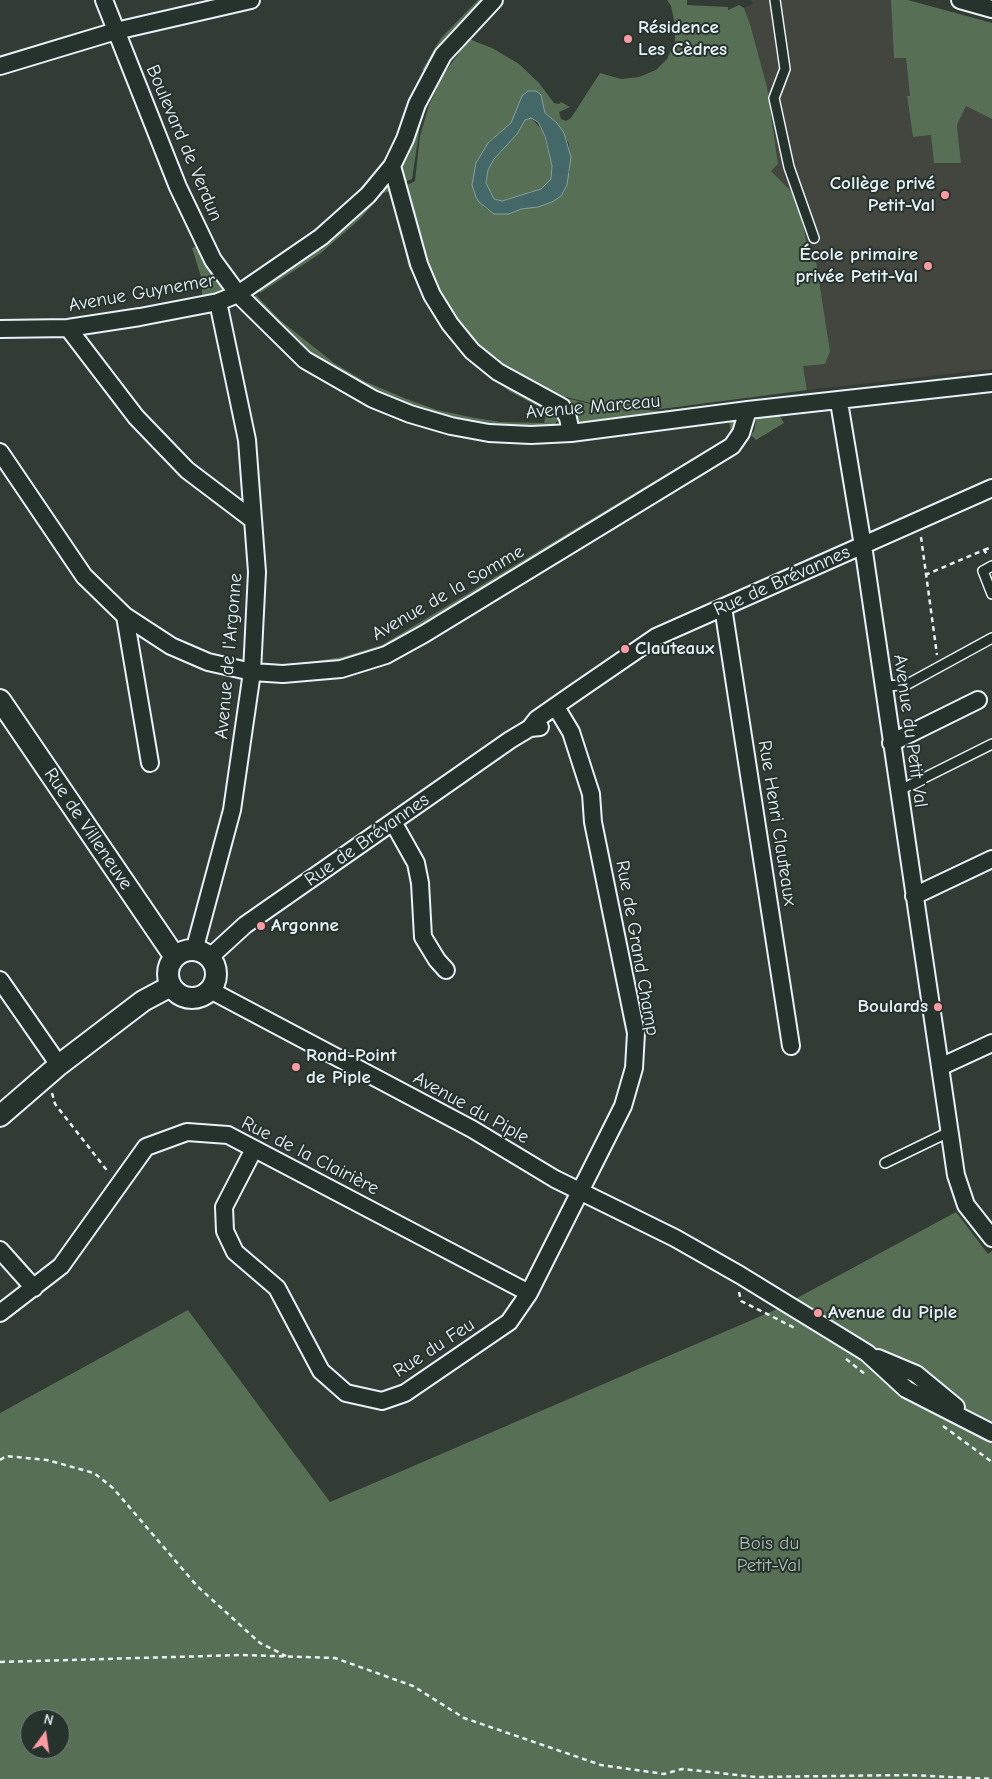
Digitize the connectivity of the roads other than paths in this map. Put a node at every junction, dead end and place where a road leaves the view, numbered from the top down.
1 (104, 0) edge
2 (251, 0) edge
3 (494, 0) edge
4 (775, 0) edge
5 (960, 0) edge
6 (992, 10) edge
7 (116, 31) junction
8 (0, 66) edge
9 (392, 166) junction
10 (814, 238) dead end
11 (238, 294) junction
12 (218, 302) junction
13 (68, 328) junction
14 (0, 329) edge
15 (992, 383) edge
16 (839, 402) junction
17 (748, 410) junction
18 (570, 433) junction
19 (0, 452) edge
20 (992, 488) edge
21 (253, 520) junction
22 (862, 545) junction
23 (992, 565) edge
24 (992, 594) edge
25 (723, 607) junction
26 (125, 616) junction
27 (992, 638) edge
28 (252, 672) junction
29 (882, 686) junction
30 (0, 700) edge
31 (978, 700) dead end
32 (559, 711) junction
33 (891, 743) junction
34 (992, 744) edge
35 (150, 762) dead end
36 (898, 791) junction
37 (393, 822) junction
38 (992, 859) edge
39 (914, 896) junction
40 (193, 955) junction
41 (446, 970) dead end
42 (0, 980) edge
43 (171, 986) junction
44 (210, 990) junction
45 (992, 1043) edge
46 (791, 1046) dead end
47 (940, 1067) junction
48 (53, 1070) junction
49 (0, 1116) edge
50 (949, 1132) junction
51 (254, 1149) junction
52 (885, 1163) dead end
53 (580, 1192) junction
54 (992, 1238) edge
55 (0, 1250) edge
56 (34, 1288) junction
57 (529, 1293) junction
58 (0, 1313) edge
59 (992, 1433) edge

1 - 7 street, Boulevard de Verdun
2 - 7 street
3 - 9 street, Avenue Guynemer
4 - 10 lane
5 - 6 street
7 - 8 street
7 - 11 street, Boulevard de Verdun
9 - 11 street, Avenue Guynemer
9 - 18 street
11 - 12 street, Avenue Guynemer
11 - 18 street, Avenue Marceau
12 - 13 street, Avenue Guynemer
12 - 21 street, Avenue de l'Argonne
13 - 14 street, Avenue Guynemer
13 - 21 street
15 - 16 street, Avenue Marceau
16 - 17 street, Avenue Marceau
16 - 22 street, Avenue du Petit Val
17 - 18 street, Avenue Marceau
17 - 28 street, Avenue de la Somme
19 - 26 street, Avenue de la Somme
20 - 22 street, Rue de Brévannes
21 - 28 street, Avenue de l'Argonne
22 - 25 street, Rue de Brévannes
22 - 29 street, Avenue du Petit Val
23 - 24 lane
25 - 32 street, Rue de Brévannes
25 - 46 street, Rue Henri Clauteaux
26 - 28 street, Avenue de la Somme
26 - 35 street
27 - 29 lane
28 - 40 street, Avenue de l'Argonne
29 - 33 street, Avenue du Petit Val
30 - 40 street, Rue de Villeneuve
31 - 33 street
32 - 37 street, Rue de Brévannes
32 - 53 street, Rue de Grand Champ
33 - 36 street, Avenue du Petit Val
34 - 36 lane
36 - 39 street, Avenue du Petit Val
37 - 40 street, Rue de Brévannes
37 - 41 street
38 - 39 street
39 - 47 street, Avenue du Petit Val
40 - 43 street
40 - 44 street
42 - 48 street
43 - 44 street
43 - 48 street
44 - 53 street, Avenue du Piple
45 - 47 street
47 - 50 street, Avenue du Petit Val
48 - 49 street
50 - 52 lane
50 - 54 street, Avenue du Petit Val
51 - 56 street, Rue de la Clairière
51 - 57 street, Rue de la Clairière
51 - 57 street, Rue du Feu
53 - 57 street, Rue du Feu
53 - 59 street, Avenue du Piple
55 - 56 street
56 - 58 street, Rue de la Clairière

